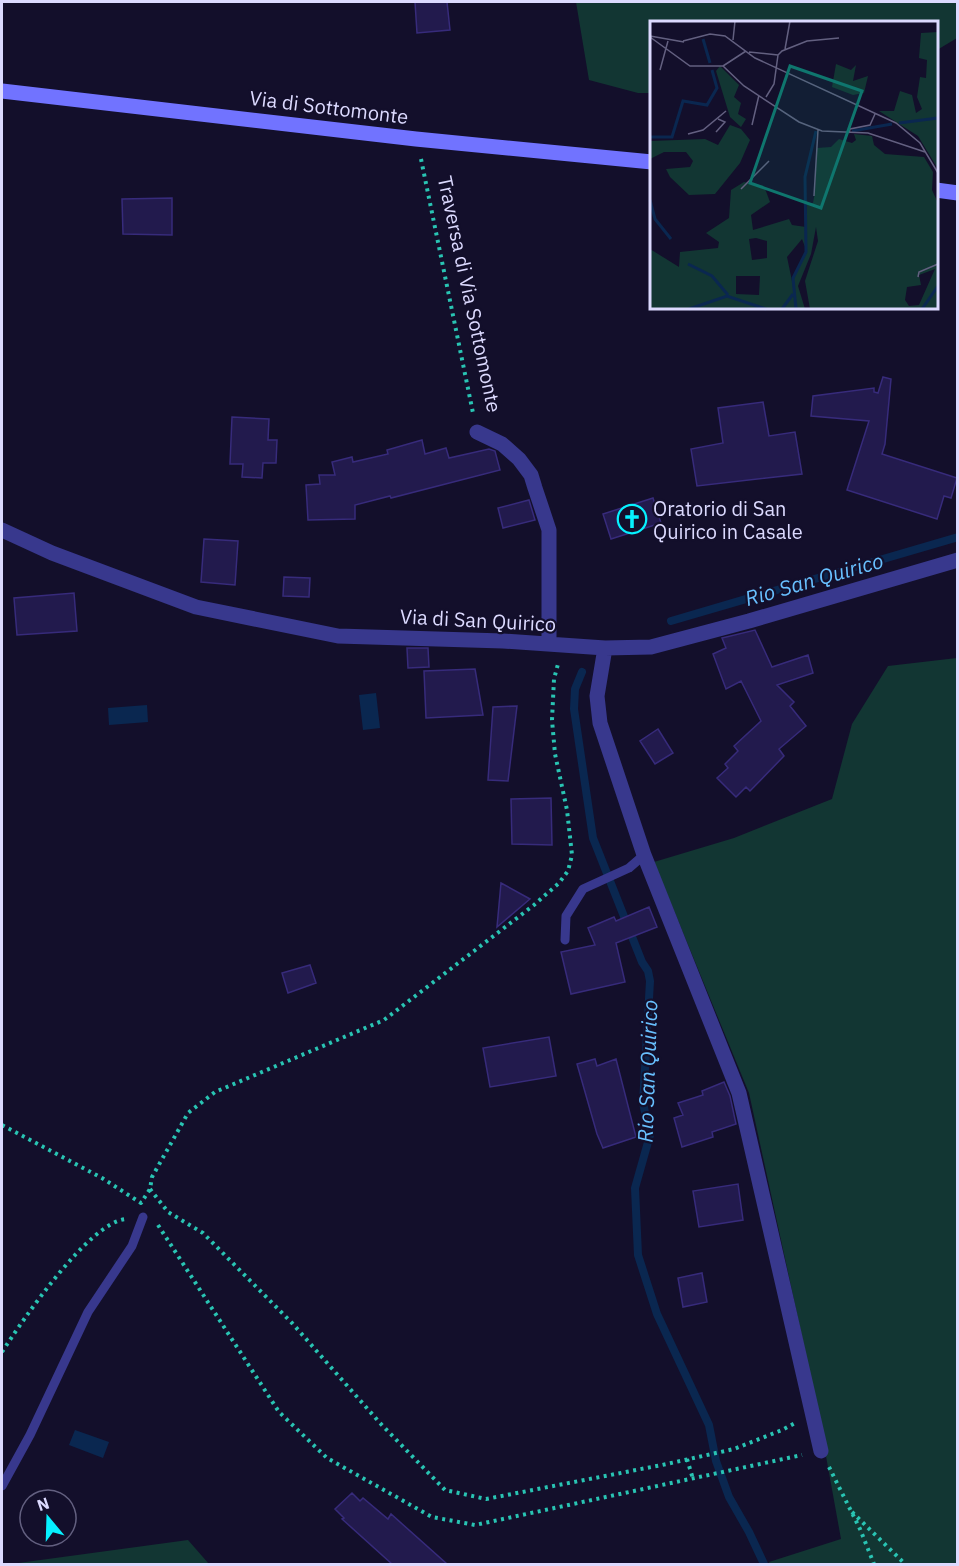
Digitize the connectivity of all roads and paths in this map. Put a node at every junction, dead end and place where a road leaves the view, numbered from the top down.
1 (2, 91) edge
2 (416, 139) junction
3 (650, 162) edge
4 (938, 190) edge
5 (957, 193) edge
6 (477, 432) joint
7 (2, 530) edge
8 (957, 561) edge
9 (556, 644) junction
10 (604, 648) junction
11 (644, 855) junction
12 (565, 940) dead end
13 (2, 1125) edge
14 (150, 1189) junction
15 (143, 1217) joint
16 (157, 1224) dead end
17 (2, 1352) edge
18 (812, 1413) junction
19 (821, 1451) junction
20 (689, 1458) junction
21 (693, 1479) junction
22 (2, 1486) edge
23 (850, 1509) junction
24 (874, 1564) edge
25 (905, 1564) edge

1 - 2 main road, Via di Sottomonte
2 - 3 main road, Via di Sottomonte
2 - 6 path, Traversa di Via Sottomonte
4 - 5 main road
6 - 9 street, Traversa di Via Sottomonte
7 - 9 street, Via di San Quirico
8 - 10 street, Via di San Quirico
9 - 10 street, Via di San Quirico
9 - 14 path
10 - 11 street
11 - 12 lane
11 - 18 street
13 - 14 path
14 - 20 path
15 - 17 path
15 - 22 lane
16 - 21 path
18 - 19 street
18 - 20 path
19 - 21 path
19 - 23 path
20 - 21 path
23 - 24 path
23 - 25 path

